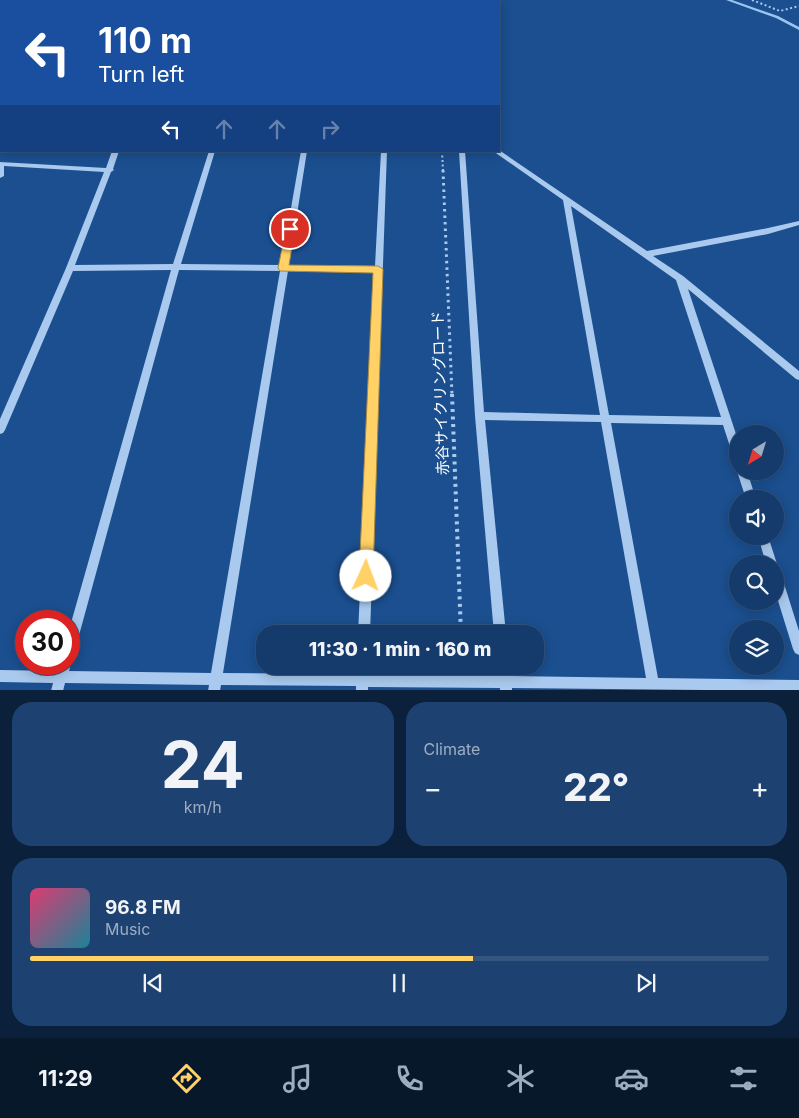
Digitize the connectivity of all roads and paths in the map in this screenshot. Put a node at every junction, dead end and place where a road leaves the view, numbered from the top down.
1 (752, 0) edge
2 (799, 6) edge
3 (116, 152) edge
4 (212, 152) edge
5 (304, 152) edge
6 (384, 152) edge
7 (442, 152) edge
8 (462, 152) edge
9 (497, 152) edge
10 (1, 164) edge
11 (110, 170) junction
12 (0, 176) edge
13 (566, 199) junction
14 (799, 223) edge
15 (647, 254) junction
16 (176, 267) junction
17 (70, 268) junction
18 (284, 268) junction
19 (378, 269) junction
20 (680, 278) junction
21 (799, 376) edge
22 (480, 416) junction
23 (605, 418) junction
24 (726, 421) junction
25 (0, 430) edge
26 (729, 430) edge
27 (784, 602) edge
28 (80, 611) edge
29 (364, 625) edge
30 (461, 625) edge
31 (499, 625) edge
32 (799, 648) edge
33 (0, 676) edge
34 (61, 676) junction
35 (215, 684) edge
36 (654, 684) junction
37 (362, 685) edge
38 (505, 686) edge
39 (799, 686) edge
40 (57, 690) edge

1 - 2 path
3 - 11 street
4 - 16 street
5 - 18 street
6 - 19 street
7 - 30 path, 赤谷サイクリングロード
8 - 22 street
9 - 13 street
10 - 11 street
10 - 12 street
11 - 17 street
13 - 15 street
13 - 23 street
14 - 15 street
15 - 20 street
16 - 17 street
16 - 18 street
16 - 28 street
17 - 25 street
18 - 19 street
18 - 35 street
19 - 29 street
20 - 21 street
20 - 24 street
22 - 23 street
22 - 31 street
23 - 24 street
23 - 36 street
24 - 26 street
27 - 32 street
33 - 34 street
34 - 35 street
34 - 40 street
35 - 37 street
36 - 38 street
36 - 39 street
37 - 38 street

